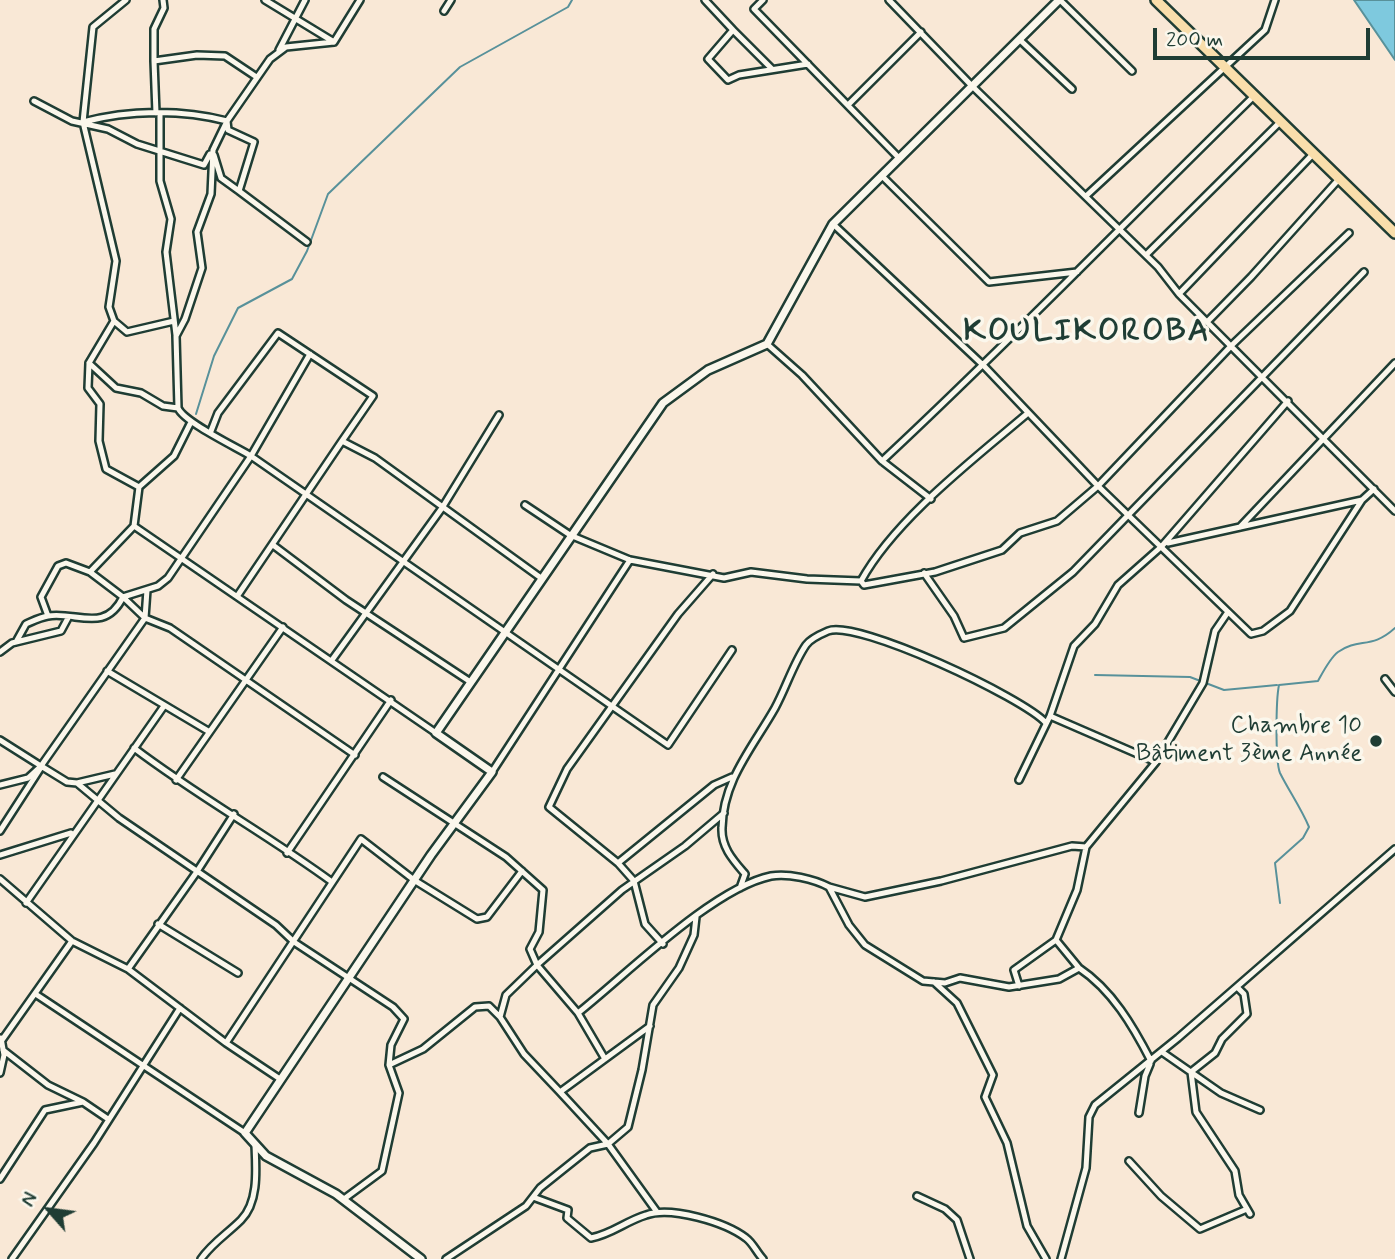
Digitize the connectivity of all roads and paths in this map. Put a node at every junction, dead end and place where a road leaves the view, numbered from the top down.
1 (127, 0) edge
2 (163, 0) edge
3 (265, 0) edge
4 (305, 0) edge
5 (359, 0) edge
6 (451, 0) edge
7 (705, 0) edge
8 (763, 0) edge
9 (889, 0) edge
10 (1059, 0) edge
11 (1156, 0) edge
12 (1275, 0) edge
13 (444, 11) dead end
14 (296, 17) junction
15 (733, 30) junction
16 (921, 32) junction
17 (1019, 40) junction
18 (334, 42) junction
19 (277, 54) junction
20 (154, 61) junction
21 (808, 64) junction
22 (772, 69) junction
23 (1224, 69) junction
24 (1132, 71) dead end
25 (255, 76) junction
26 (971, 85) junction
27 (1072, 89) dead end
28 (1253, 97) junction
29 (34, 101) dead end
30 (848, 105) junction
31 (158, 113) junction
32 (227, 121) junction
33 (83, 122) junction
34 (1279, 123) junction
35 (213, 150) junction
36 (162, 152) junction
37 (1313, 154) junction
38 (899, 158) junction
39 (882, 176) junction
40 (1339, 179) junction
41 (239, 191) junction
42 (1086, 196) junction
43 (833, 224) junction
44 (1118, 228) junction
45 (1349, 233) dead end
46 (1395, 233) edge
47 (307, 242) dead end
48 (1146, 255) junction
49 (1077, 272) junction
50 (1364, 272) dead end
51 (1179, 294) junction
52 (114, 321) junction
53 (174, 321) junction
54 (1207, 321) junction
55 (176, 336) junction
56 (767, 344) junction
57 (1232, 345) junction
58 (310, 354) junction
59 (89, 363) junction
60 (1395, 363) edge
61 (984, 366) junction
62 (1264, 376) junction
63 (1288, 401) junction
64 (178, 408) junction
65 (1028, 414) junction
66 (499, 415) dead end
67 (190, 424) junction
68 (211, 431) junction
69 (1323, 438) junction
70 (342, 441) junction
71 (251, 456) junction
72 (882, 461) junction
73 (1098, 486) junction
74 (139, 487) junction
75 (1374, 489) junction
76 (306, 495) junction
77 (931, 499) junction
78 (1362, 500) junction
79 (525, 505) dead end
80 (442, 508) junction
81 (1395, 511) edge
82 (1129, 515) junction
83 (134, 526) junction
84 (1240, 527) junction
85 (570, 535) junction
86 (272, 545) junction
87 (1162, 546) junction
88 (183, 558) junction
89 (631, 560) junction
90 (403, 563) junction
91 (90, 572) junction
92 (924, 573) junction
93 (713, 574) junction
94 (541, 578) junction
95 (861, 581) junction
96 (147, 590) junction
97 (238, 595) junction
98 (123, 597) junction
99 (1228, 612) junction
100 (368, 614) junction
101 (48, 616) junction
102 (68, 618) junction
103 (145, 618) junction
104 (283, 627) junction
105 (503, 632) junction
106 (16, 642) junction
107 (732, 650) dead end
108 (0, 652) edge
109 (332, 660) junction
110 (107, 671) junction
111 (559, 672) junction
112 (1385, 679) dead end
113 (469, 681) junction
114 (246, 682) junction
115 (1395, 692) edge
116 (391, 700) junction
117 (164, 706) junction
118 (612, 707) junction
119 (1050, 716) junction
120 (1046, 723) junction
121 (208, 731) junction
122 (436, 733) junction
123 (0, 740) edge
124 (134, 748) junction
125 (355, 754) junction
126 (1156, 762) junction
127 (41, 766) junction
128 (492, 772) junction
129 (116, 773) junction
130 (383, 777) dead end
131 (732, 777) junction
132 (1019, 779) dead end
133 (176, 780) junction
134 (77, 783) junction
135 (0, 785) edge
136 (97, 801) junction
137 (724, 813) junction
138 (234, 814) junction
139 (453, 825) junction
140 (0, 831) edge
141 (72, 833) junction
142 (1086, 847) junction
143 (1395, 849) edge
144 (287, 853) junction
145 (0, 855) edge
146 (618, 863) junction
147 (522, 871) junction
148 (196, 873) junction
149 (0, 879) edge
150 (414, 880) junction
151 (332, 881) junction
152 (634, 881) junction
153 (829, 887) junction
154 (740, 888) junction
155 (26, 903) junction
156 (696, 917) junction
157 (158, 924) junction
158 (1056, 940) junction
159 (72, 941) junction
160 (294, 942) junction
161 (663, 944) junction
162 (537, 965) junction
163 (1079, 968) junction
164 (128, 969) junction
165 (238, 973) dead end
166 (349, 981) junction
167 (934, 982) junction
168 (1019, 986) junction
169 (1237, 987) junction
170 (37, 995) junction
171 (180, 1007) junction
172 (579, 1013) junction
173 (500, 1017) junction
174 (650, 1026) junction
175 (1, 1039) edge
176 (226, 1043) junction
177 (4, 1050) junction
178 (1162, 1052) junction
179 (605, 1059) junction
180 (1151, 1061) junction
181 (389, 1065) junction
182 (143, 1066) junction
183 (1191, 1072) junction
184 (0, 1073) edge
185 (280, 1079) junction
186 (560, 1091) junction
187 (83, 1102) junction
188 (1260, 1110) dead end
189 (1139, 1113) dead end
190 (108, 1119) junction
191 (245, 1133) junction
192 (608, 1144) junction
193 (255, 1145) junction
194 (1129, 1161) dead end
195 (0, 1179) edge
196 (917, 1196) dead end
197 (533, 1197) junction
198 (344, 1199) junction
199 (657, 1212) junction
200 (12, 1259) edge
201 (201, 1259) edge
202 (421, 1259) edge
203 (446, 1259) edge
204 (763, 1259) edge
205 (970, 1259) edge
206 (1046, 1259) edge
207 (1061, 1259) edge

1 - 33 street
2 - 20 street
3 - 14 street
4 - 14 street
5 - 18 street
6 - 13 street
7 - 15 street
8 - 21 street
9 - 16 street
10 - 17 street
10 - 24 street
11 - 23 main road
12 - 23 street
14 - 18 street
14 - 19 street
15 - 22 street
15 - 22 street
16 - 26 street
16 - 30 street
17 - 26 street
17 - 27 street
18 - 19 street
19 - 25 street
20 - 25 street
20 - 31 street
21 - 22 street
21 - 30 street
23 - 28 main road
23 - 42 street
25 - 32 street
26 - 38 street
26 - 42 street
28 - 34 main road
28 - 44 street
29 - 33 street
30 - 38 street
31 - 32 street
31 - 33 street
31 - 36 street
32 - 35 street
32 - 41 street
33 - 36 street
33 - 52 street
34 - 37 main road
34 - 48 street
35 - 36 street
35 - 41 street
35 - 55 street
36 - 53 street
37 - 40 main road
37 - 51 street
38 - 39 street
39 - 43 street
39 - 49 street
40 - 46 main road
40 - 54 street
41 - 47 street
42 - 44 street
43 - 56 street
43 - 61 street
44 - 48 street
44 - 49 street
45 - 57 street
48 - 51 street
49 - 61 street
50 - 62 street
51 - 54 street
52 - 53 street
52 - 59 street
53 - 55 street
54 - 57 street
55 - 64 street
56 - 72 street
56 - 85 street
57 - 62 street
57 - 73 street
58 - 68 street
58 - 70 street
58 - 71 street
59 - 64 street
59 - 74 street
60 - 69 street
61 - 65 street
61 - 72 street
62 - 63 street
62 - 82 street
63 - 69 street
63 - 87 street
64 - 67 street
65 - 73 street
65 - 77 street
66 - 80 street
67 - 68 street
67 - 74 street
68 - 71 street
69 - 75 street
69 - 84 street
70 - 76 street
70 - 80 street
71 - 76 street
71 - 88 street
72 - 77 street
73 - 82 street
73 - 92 street
74 - 83 street
75 - 78 street
75 - 81 street
76 - 86 street
76 - 90 street
77 - 95 street
78 - 84 street
78 - 99 street
79 - 85 street
80 - 90 street
80 - 94 street
82 - 87 street
82 - 92 street
83 - 88 street
83 - 91 street
84 - 87 street
85 - 89 street
85 - 94 street
86 - 97 street
86 - 100 street
87 - 99 street
87 - 119 street
88 - 96 street
88 - 97 street
89 - 93 street
89 - 111 street
90 - 100 street
90 - 105 street
91 - 98 street
91 - 101 street
92 - 95 street
93 - 95 street
93 - 118 street
94 - 105 street
96 - 98 street
96 - 103 street
97 - 104 street
98 - 102 street
98 - 103 street
99 - 126 street
100 - 109 street
100 - 113 street
101 - 102 street
101 - 106 street
102 - 106 street
103 - 110 street
103 - 114 street
104 - 109 street
104 - 114 street
105 - 111 street
105 - 113 street
106 - 108 street
107 - 118 street
109 - 116 street
110 - 117 street
110 - 127 street
111 - 118 street
111 - 128 street
112 - 115 street
113 - 122 street
114 - 121 street
114 - 125 street
116 - 122 street
116 - 125 street
117 - 121 street
117 - 124 street
118 - 146 street
119 - 120 street
119 - 126 street
120 - 131 street
120 - 132 street
121 - 133 street
122 - 128 street
123 - 127 street
124 - 129 street
124 - 133 street
125 - 144 street
126 - 142 street
127 - 134 street
127 - 135 street
127 - 140 street
128 - 139 street
129 - 134 street
129 - 136 street
130 - 139 street
131 - 137 street
131 - 146 street
133 - 138 street
134 - 136 street
136 - 141 street
136 - 148 street
137 - 152 street
137 - 154 street
138 - 144 street
138 - 148 street
139 - 147 street
139 - 150 street
141 - 145 street
141 - 155 street
142 - 153 street
142 - 158 street
143 - 169 street
144 - 151 street
146 - 152 street
147 - 150 street
147 - 162 street
148 - 157 street
148 - 160 street
149 - 155 street
150 - 151 street
150 - 166 street
151 - 160 street
152 - 161 street
152 - 162 street
153 - 154 street
153 - 167 street
154 - 156 street
155 - 159 street
156 - 161 street
156 - 174 street
157 - 164 street
157 - 165 street
158 - 163 street
158 - 168 street
159 - 164 street
159 - 170 street
160 - 166 street
160 - 176 street
161 - 172 street
162 - 172 street
162 - 173 street
163 - 168 street
163 - 180 street
164 - 171 street
166 - 181 street
166 - 185 street
167 - 168 street
167 - 206 street
169 - 178 street
169 - 183 street
170 - 175 street
170 - 182 street
171 - 176 street
171 - 182 street
172 - 179 street
173 - 181 street
173 - 186 street
174 - 179 street
174 - 192 street
175 - 177 street
176 - 185 street
177 - 184 street
177 - 187 street
178 - 180 street
178 - 183 street
179 - 186 street
180 - 189 street
180 - 207 street
181 - 198 street
182 - 190 street
182 - 191 street
183 - 188 street
183 - 194 street
185 - 191 street
186 - 192 street
187 - 190 street
187 - 195 street
190 - 200 street
191 - 193 street
192 - 197 street
192 - 199 street
193 - 198 street
193 - 201 street
196 - 205 street
197 - 199 street
197 - 203 street
198 - 202 street
199 - 204 street

